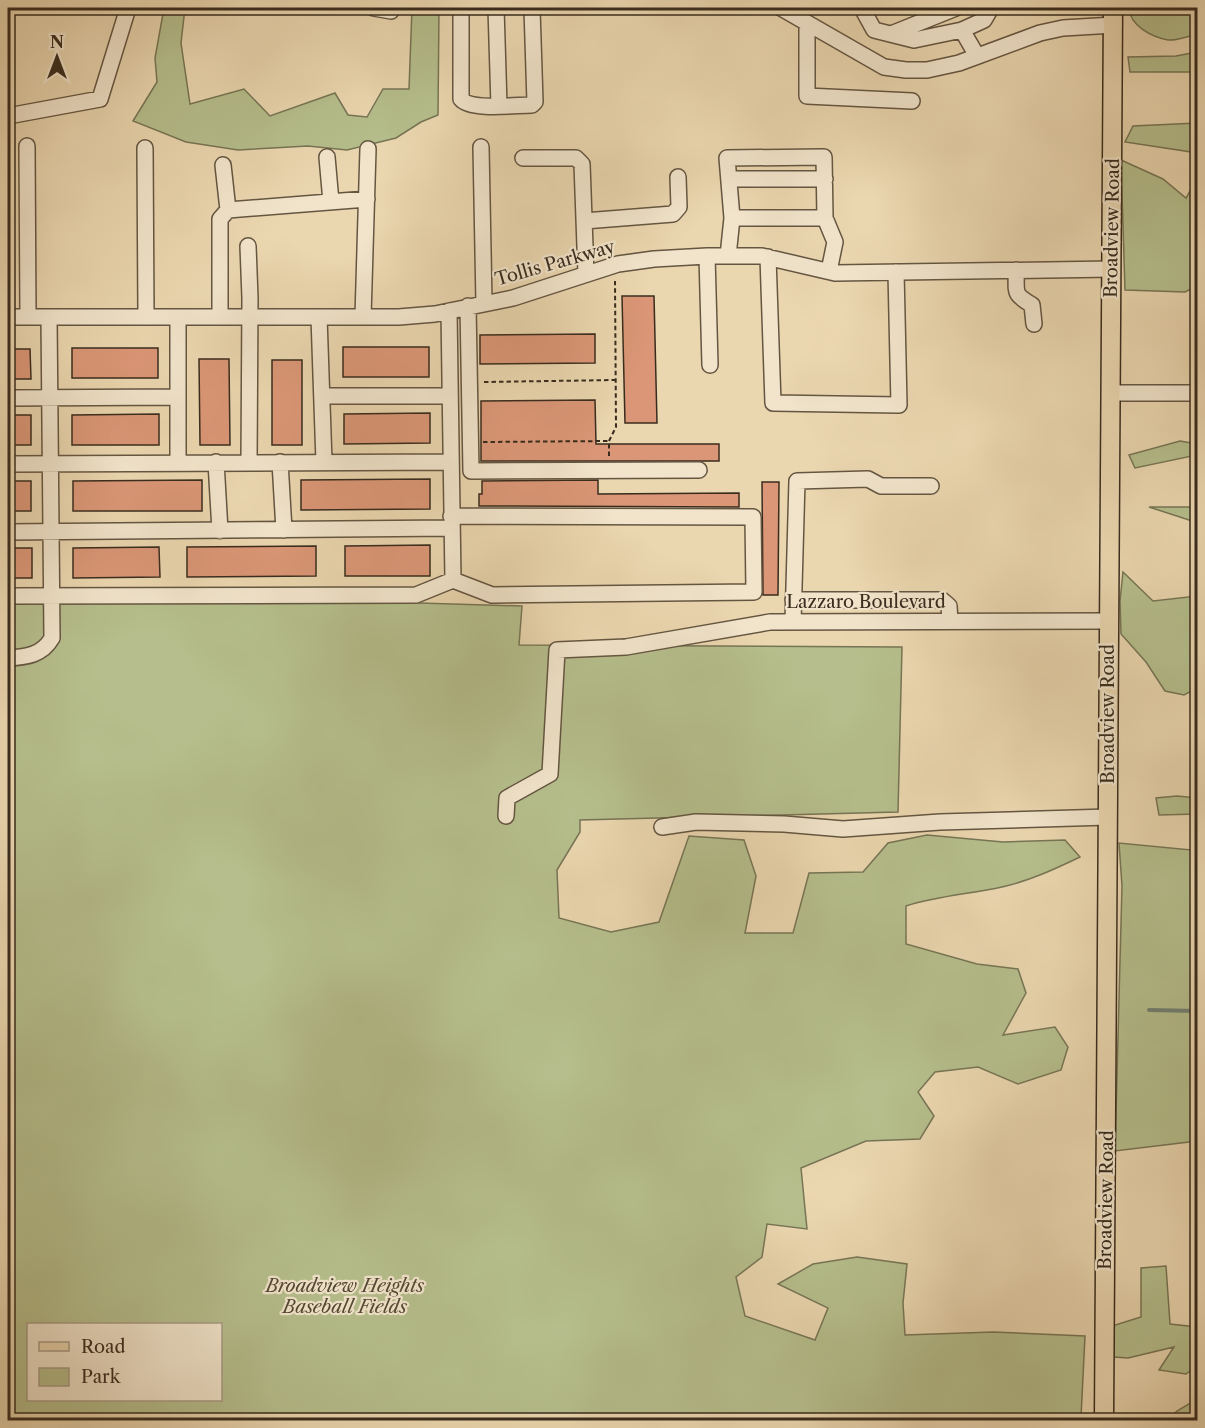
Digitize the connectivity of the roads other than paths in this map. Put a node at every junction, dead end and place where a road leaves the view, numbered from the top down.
1 (128, 8) edge
2 (374, 8) edge
3 (392, 8) edge
4 (461, 8) edge
5 (496, 8) edge
6 (534, 8) edge
7 (781, 8) edge
8 (868, 8) edge
9 (956, 8) edge
10 (991, 8) edge
11 (1114, 16) edge
12 (807, 23) junction
13 (962, 30) junction
14 (891, 34) junction
15 (977, 56) junction
16 (912, 101) dead end
17 (499, 106) junction
18 (8, 116) edge
19 (27, 146) dead end
20 (481, 147) dead end
21 (145, 148) dead end
22 (368, 149) dead end
23 (327, 157) dead end
24 (523, 158) dead end
25 (223, 165) dead end
26 (678, 177) dead end
27 (729, 179) junction
28 (825, 179) junction
29 (367, 200) junction
30 (331, 202) junction
31 (228, 210) junction
32 (732, 218) junction
33 (825, 218) junction
34 (584, 221) junction
35 (248, 246) dead end
36 (707, 256) junction
37 (728, 256) junction
38 (768, 257) junction
39 (1112, 269) junction
40 (1016, 270) junction
41 (829, 271) junction
42 (896, 272) junction
43 (586, 274) junction
44 (476, 304) junction
45 (449, 311) junction
46 (8, 317) edge
47 (28, 317) junction
48 (50, 317) junction
49 (146, 317) junction
50 (178, 317) junction
51 (220, 317) junction
52 (249, 317) junction
53 (319, 317) junction
54 (363, 317) junction
55 (1034, 324) dead end
56 (710, 365) dead end
57 (1111, 393) junction
58 (1197, 393) edge
59 (322, 396) junction
60 (450, 396) junction
61 (178, 397) junction
62 (8, 398) edge
63 (50, 398) junction
64 (178, 462) junction
65 (216, 462) junction
66 (249, 462) junction
67 (280, 462) junction
68 (324, 462) junction
69 (451, 462) junction
70 (50, 463) junction
71 (8, 464) edge
72 (699, 470) dead end
73 (931, 486) dead end
74 (451, 522) junction
75 (284, 530) junction
76 (220, 531) junction
77 (8, 532) edge
78 (50, 532) junction
79 (453, 580) junction
80 (8, 596) edge
81 (52, 596) junction
82 (794, 600) junction
83 (872, 600) junction
84 (793, 621) junction
85 (872, 621) junction
86 (950, 621) junction
87 (1108, 621) junction
88 (8, 658) edge
89 (506, 816) dead end
90 (1108, 817) junction
91 (662, 827) dead end
92 (1104, 1420) edge

1 - 18 street
2 - 3 street
4 - 17 street
5 - 17 street
6 - 17 street
7 - 12 street
8 - 14 street
9 - 14 street
10 - 13 street
11 - 15 street
11 - 39 main road, Broadview Road
12 - 15 street
12 - 16 street
13 - 14 street
13 - 15 street
19 - 47 street
20 - 44 street
21 - 49 street
22 - 29 street
23 - 30 street
24 - 34 street
25 - 31 street
26 - 34 street
27 - 28 street
27 - 28 street
27 - 32 street
28 - 33 street
29 - 30 street
29 - 54 street
30 - 31 street
31 - 51 street
32 - 33 street
32 - 37 street
33 - 41 street
34 - 43 street
35 - 52 street
36 - 37 street, Tollis Parkway
36 - 43 street, Tollis Parkway
36 - 56 street
37 - 38 street, Tollis Parkway
38 - 41 street, Tollis Parkway
38 - 42 street
39 - 40 street, Tollis Parkway
39 - 57 main road, Broadview Road
40 - 42 street, Tollis Parkway
40 - 55 street
41 - 42 street, Tollis Parkway
43 - 44 street, Tollis Parkway
44 - 45 street, Tollis Parkway
44 - 72 street
45 - 54 street, Tollis Parkway
45 - 60 street
46 - 47 street, Tollis Parkway
47 - 48 street, Tollis Parkway
48 - 49 street, Tollis Parkway
48 - 63 street
49 - 50 street, Tollis Parkway
50 - 51 street, Tollis Parkway
50 - 61 street
51 - 52 street, Tollis Parkway
52 - 53 street, Tollis Parkway
52 - 66 street
53 - 54 street, Tollis Parkway
53 - 59 street
57 - 58 street
57 - 87 main road, Broadview Road
59 - 60 street
59 - 68 street
60 - 69 street
61 - 63 street
61 - 64 street
62 - 63 street
63 - 70 street
64 - 65 street
64 - 70 street
65 - 66 street
65 - 76 street
66 - 67 street
67 - 68 street
67 - 75 street
68 - 69 street
69 - 74 street
70 - 71 street
70 - 78 street
73 - 82 street
74 - 75 street
74 - 79 street
74 - 79 street
75 - 76 street
76 - 78 street
77 - 78 street
78 - 81 street
79 - 81 street
80 - 81 street
81 - 88 street
82 - 83 street
82 - 84 street
83 - 85 street
83 - 86 street
84 - 85 street, Lazzaro Boulevard
84 - 89 street, Lazzaro Boulevard
85 - 86 street, Lazzaro Boulevard
86 - 87 street, Lazzaro Boulevard
87 - 90 main road, Broadview Road
90 - 91 street
90 - 92 main road, Broadview Road

